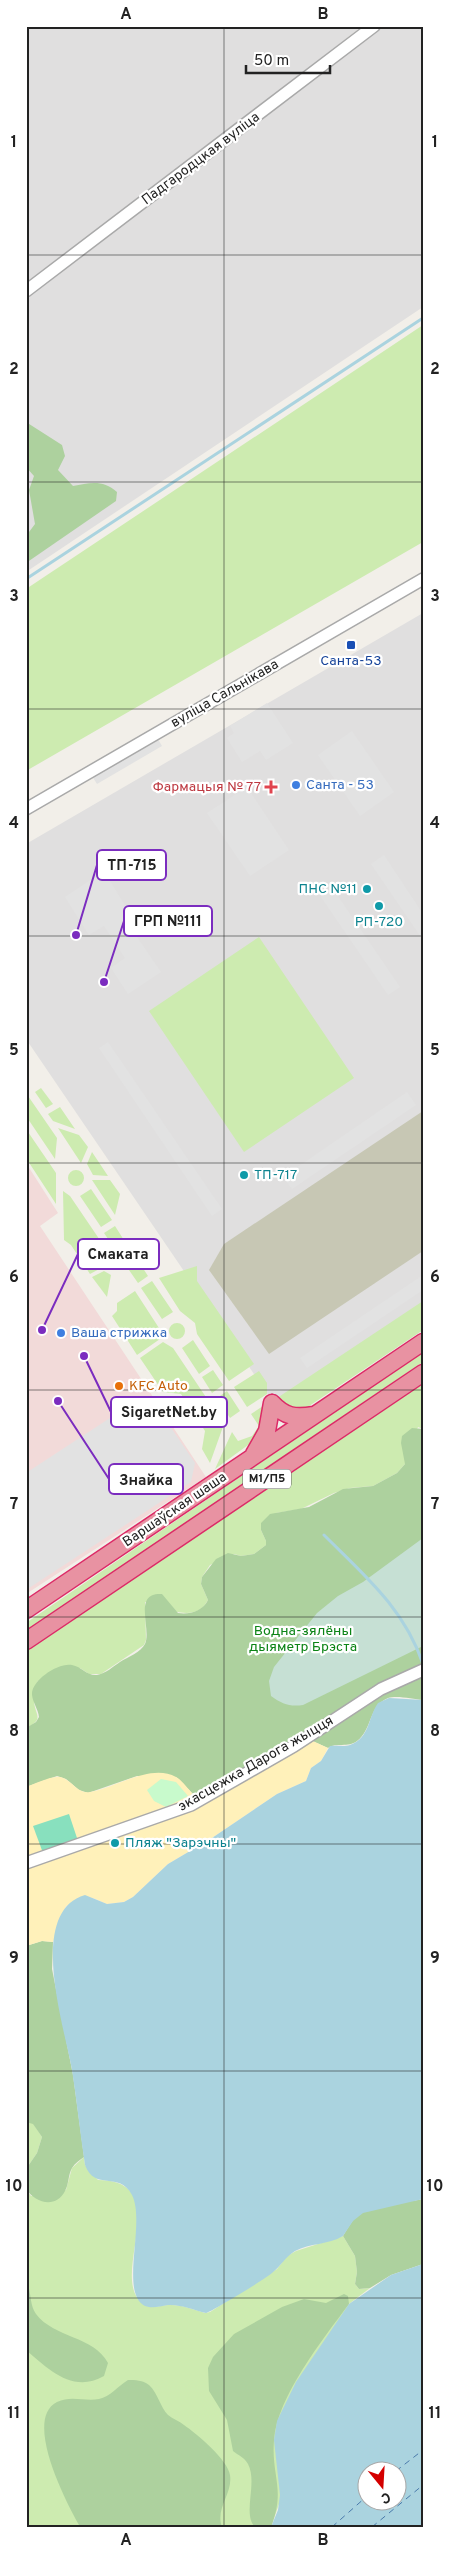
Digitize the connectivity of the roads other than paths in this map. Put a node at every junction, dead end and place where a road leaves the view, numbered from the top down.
1 (374, 26) edge
2 (26, 291) edge
3 (423, 579) edge
4 (26, 809) edge
5 (423, 1342) edge
6 (423, 1373) edge
7 (314, 1415) junction
8 (250, 1459) junction
9 (26, 1610) edge
10 (26, 1641) edge
11 (423, 1670) edge
12 (26, 1863) edge

1 - 2 street, Падгародцкая вуліца
3 - 4 street, вуліца Сальнікава
5 - 7 highway, Варшаўская шаша / М1/П5
6 - 10 highway, Варшаўская шаша / М1/П5
7 - 8 highway, Варшаўская шаша / М1/П5
7 - 8 highway
8 - 9 highway, Варшаўская шаша / М1/П5
11 - 12 street, экасцежка Дарога жыцця

